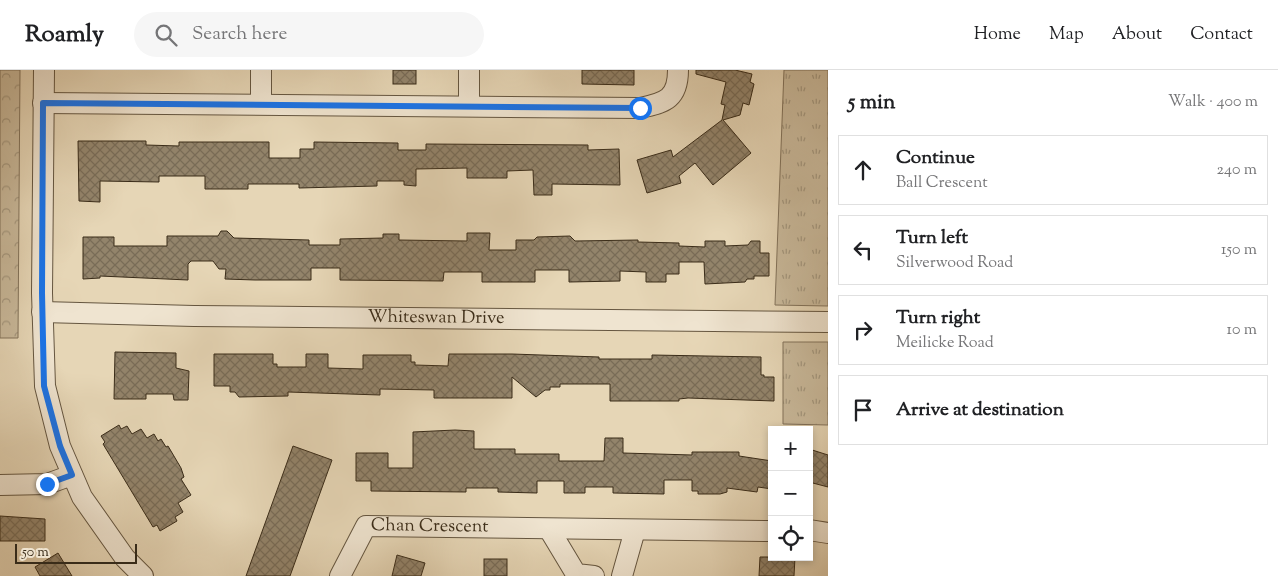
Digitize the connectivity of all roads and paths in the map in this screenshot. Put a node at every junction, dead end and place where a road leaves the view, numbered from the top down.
1 (44, 70) edge
2 (261, 70) edge
3 (469, 70) edge
4 (678, 70) edge
5 (43, 103) junction
6 (260, 104) junction
7 (469, 106) junction
8 (42, 312) junction
9 (828, 322) edge
10 (72, 475) junction
11 (0, 485) edge
12 (549, 529) junction
13 (635, 530) junction
14 (768, 531) edge
15 (813, 531) edge
16 (828, 533) edge
17 (143, 576) edge
18 (340, 576) edge
19 (594, 576) edge
20 (622, 576) edge

1 - 5 street
2 - 6 street
3 - 7 street
4 - 7 street
5 - 6 street
5 - 8 street
6 - 7 street
8 - 9 street, Whiteswan Drive
8 - 10 street
10 - 11 street
10 - 17 street
12 - 13 street, Chan Crescent
12 - 18 street, Chan Crescent
12 - 19 street
13 - 14 street, Chan Crescent
13 - 20 street
15 - 16 street

